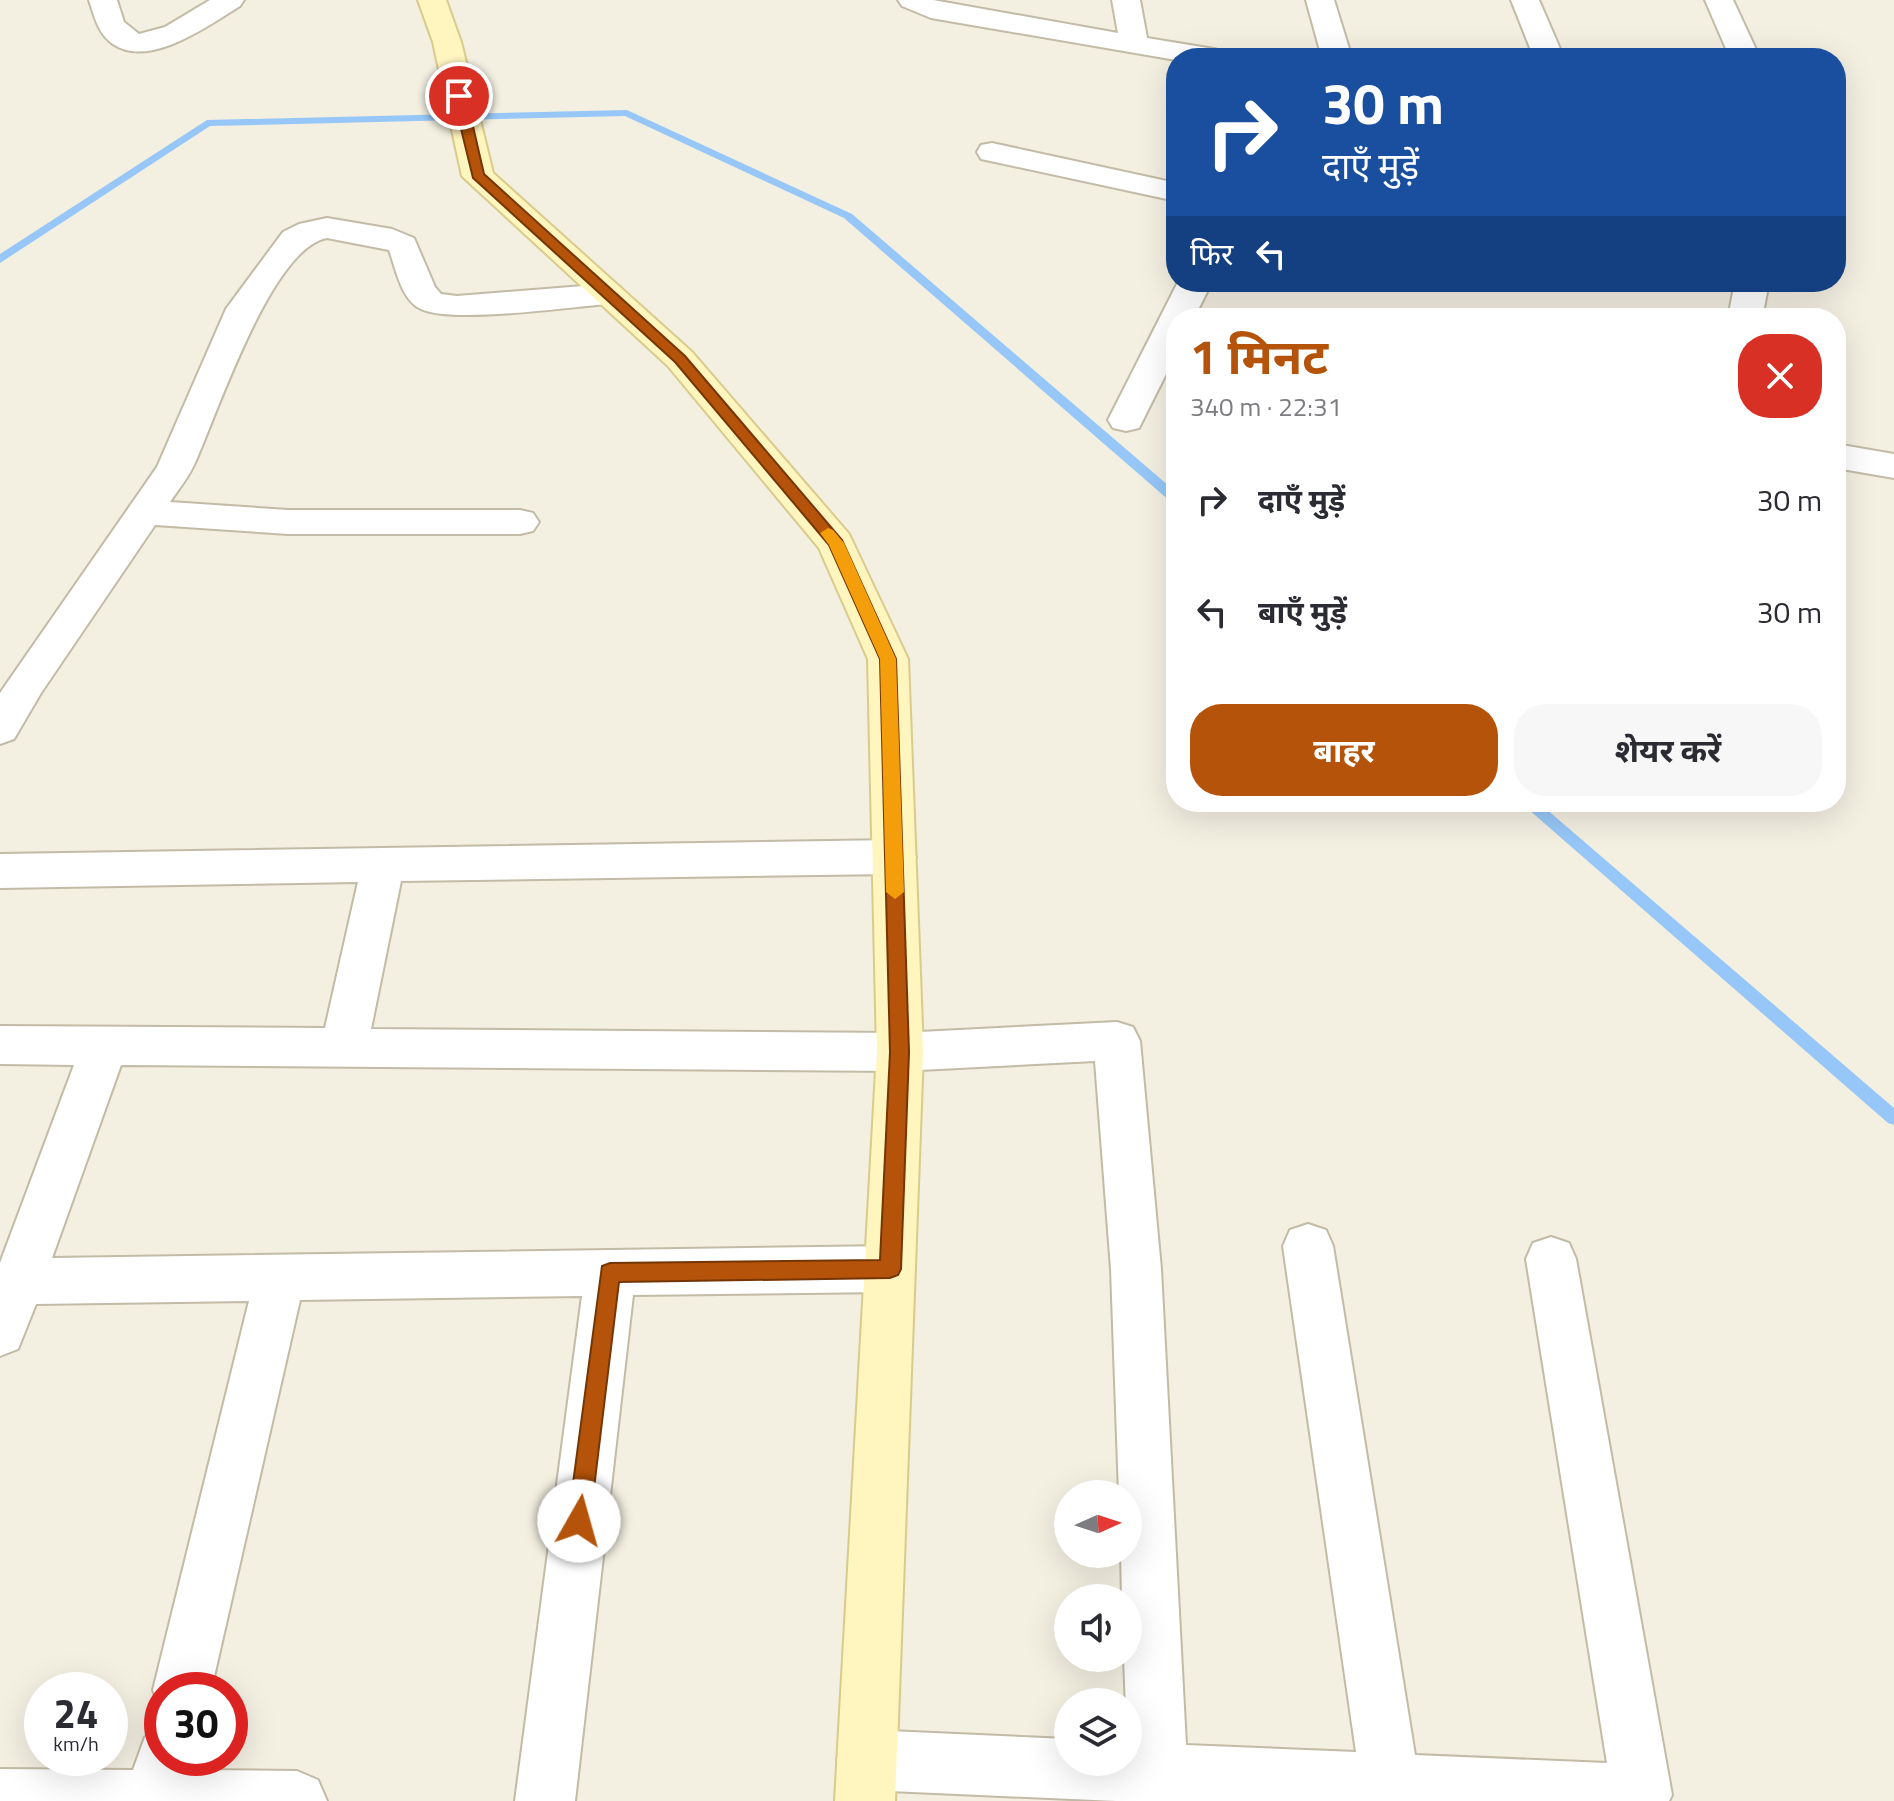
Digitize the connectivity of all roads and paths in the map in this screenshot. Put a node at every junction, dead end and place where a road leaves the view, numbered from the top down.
1 (103, 0) edge
2 (230, 0) edge
3 (432, 0) edge
4 (912, 0) edge
5 (1126, 0) edge
6 (1320, 0) edge
7 (1525, 0) edge
8 (1719, 0) edge
9 (1134, 45) junction
10 (1334, 48) edge
11 (1545, 48) edge
12 (1741, 48) edge
13 (1166, 50) edge
14 (992, 152) dead end
15 (1166, 190) edge
16 (608, 294) junction
17 (1166, 340) edge
18 (1126, 420) dead end
19 (1846, 458) edge
20 (1894, 466) edge
21 (144, 512) junction
22 (520, 522) dead end
23 (0, 729) edge
24 (894, 857) junction
25 (383, 865) junction
26 (0, 871) edge
27 (0, 1045) edge
28 (104, 1046) junction
29 (344, 1048) junction
30 (900, 1052) junction
31 (1308, 1246) dead end
32 (1551, 1259) dead end
33 (890, 1269) junction
34 (610, 1273) junction
35 (280, 1278) junction
36 (19, 1281) junction
37 (0, 1332) edge
38 (186, 1672) edge
39 (1158, 1773) junction
40 (162, 1776) edge
41 (866, 1780) edge
42 (1390, 1783) junction
43 (0, 1799) edge
44 (156, 1800) edge
45 (297, 1801) edge
46 (545, 1801) edge

1 - 2 street
3 - 16 street
4 - 9 street
5 - 9 street
6 - 10 street
7 - 11 street
8 - 12 street
9 - 13 street
14 - 15 street
16 - 21 street
16 - 24 street
17 - 18 street
19 - 20 street
21 - 22 street
21 - 23 street
24 - 25 street
24 - 30 street
25 - 26 street
25 - 29 street
27 - 28 street
28 - 29 street
28 - 36 street
29 - 30 street
30 - 33 street
30 - 39 street
31 - 42 street
32 - 42 street
33 - 34 street
33 - 41 street
34 - 35 street
34 - 46 street
35 - 36 street
35 - 38 street
36 - 37 street
39 - 41 street
39 - 42 street
40 - 44 street
43 - 44 street
44 - 45 street

